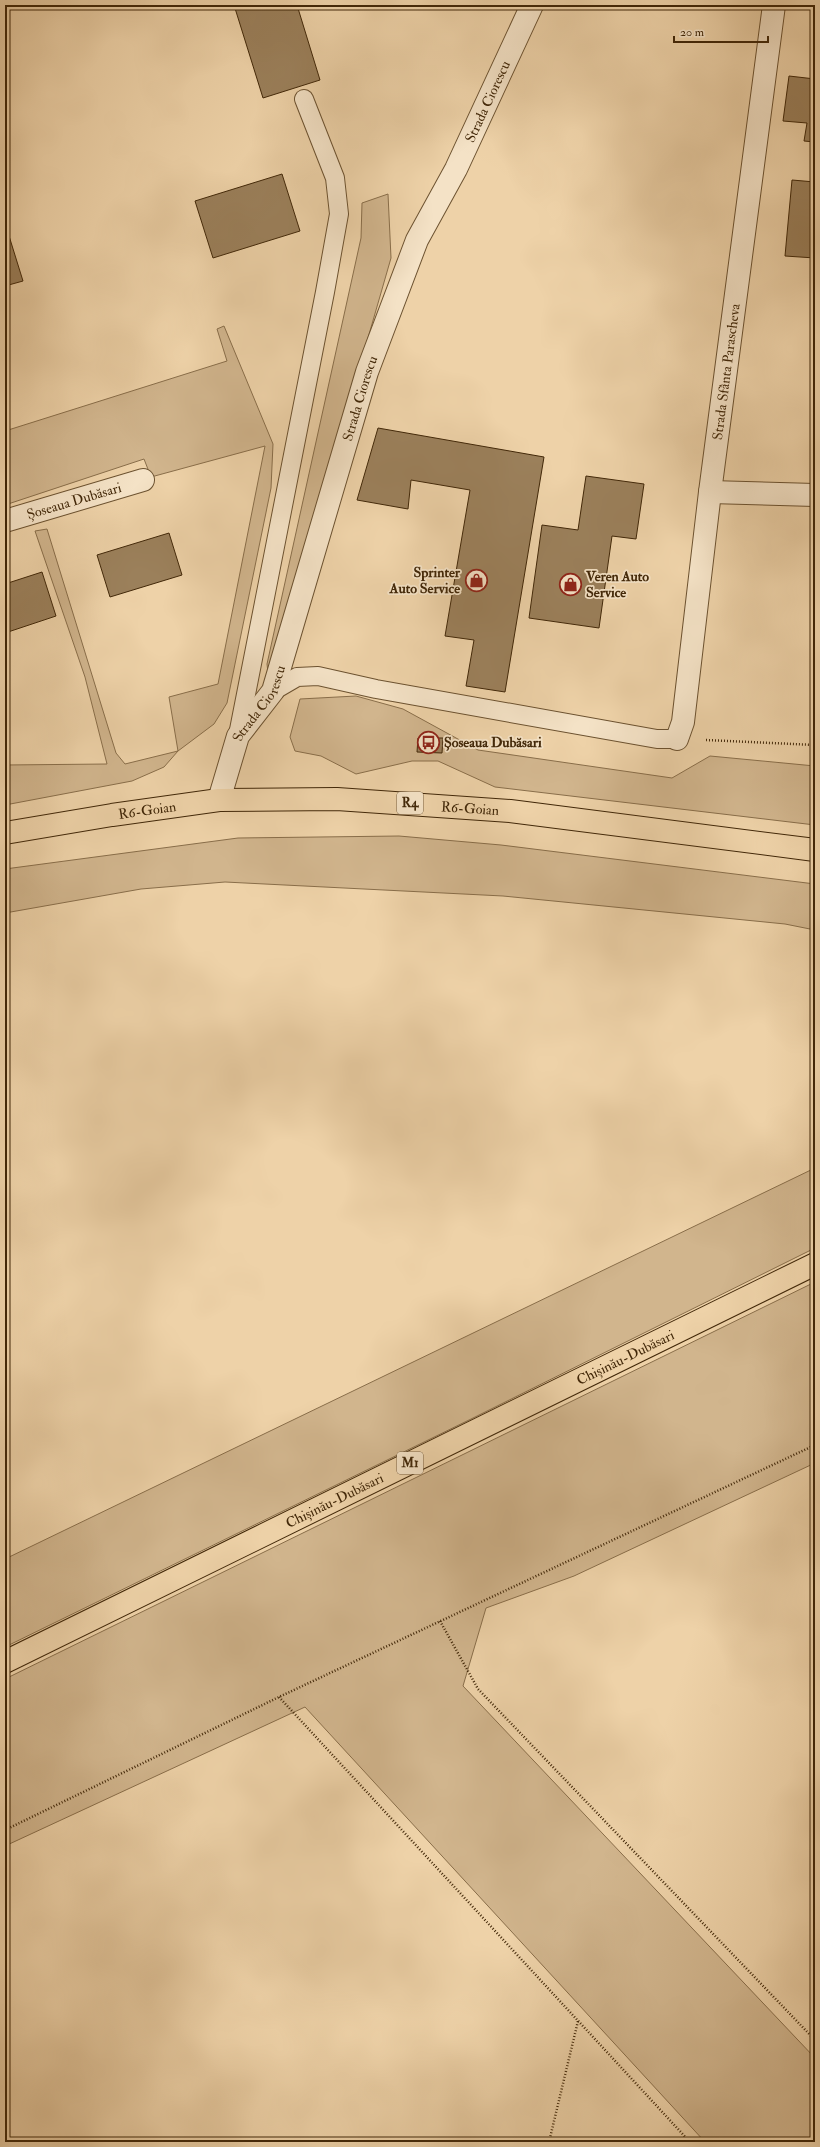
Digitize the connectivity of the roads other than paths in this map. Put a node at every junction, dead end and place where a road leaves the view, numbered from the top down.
1 (532, 5) edge
2 (774, 5) edge
3 (304, 99) dead end
4 (143, 480) dead end
5 (710, 492) junction
6 (815, 496) edge
7 (5, 521) edge
8 (273, 691) junction
9 (238, 736) junction
10 (677, 739) joint
11 (219, 800) junction
12 (5, 833) edge
13 (815, 850) edge
14 (815, 1264) edge
15 (5, 1662) edge

1 - 8 street, Strada Ciorescu
2 - 5 street, Strada Sfânta Parascheva
3 - 9 lane
4 - 7 street, Șoseaua Dubăsari
5 - 6 street
5 - 10 street, Strada Sfânta Parascheva
8 - 9 street, Strada Ciorescu
8 - 10 lane
9 - 11 street, Strada Ciorescu
11 - 12 main road, R6-Goian / R4
11 - 13 main road, R6-Goian / R4
14 - 15 main road, Chișinău-Dubăsari / M1

